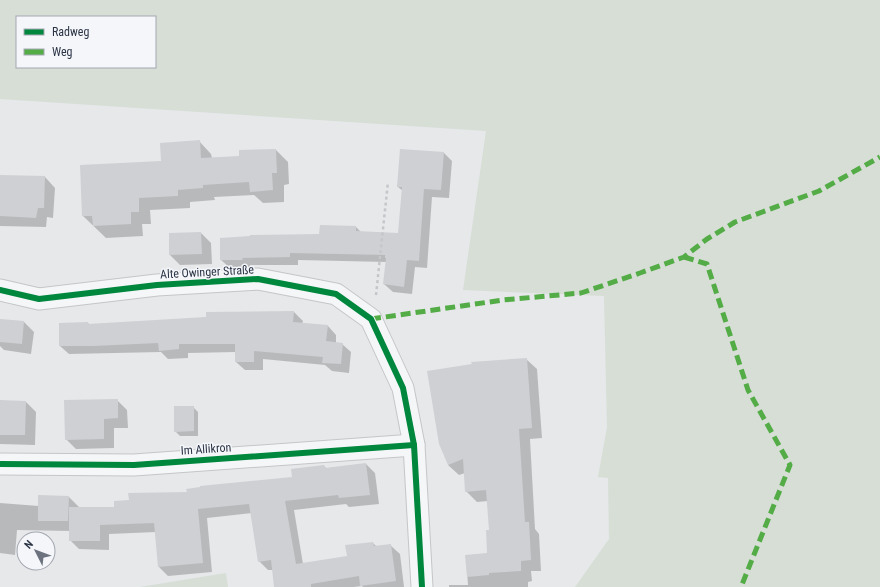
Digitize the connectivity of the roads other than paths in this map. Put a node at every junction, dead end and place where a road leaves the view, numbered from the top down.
1 (0, 290) edge
2 (414, 445) junction
3 (0, 464) edge
4 (422, 587) edge

1 - 2 street, Alte Owinger Straße
2 - 3 street, Im Allikron
2 - 4 street, Alte Owinger Straße

